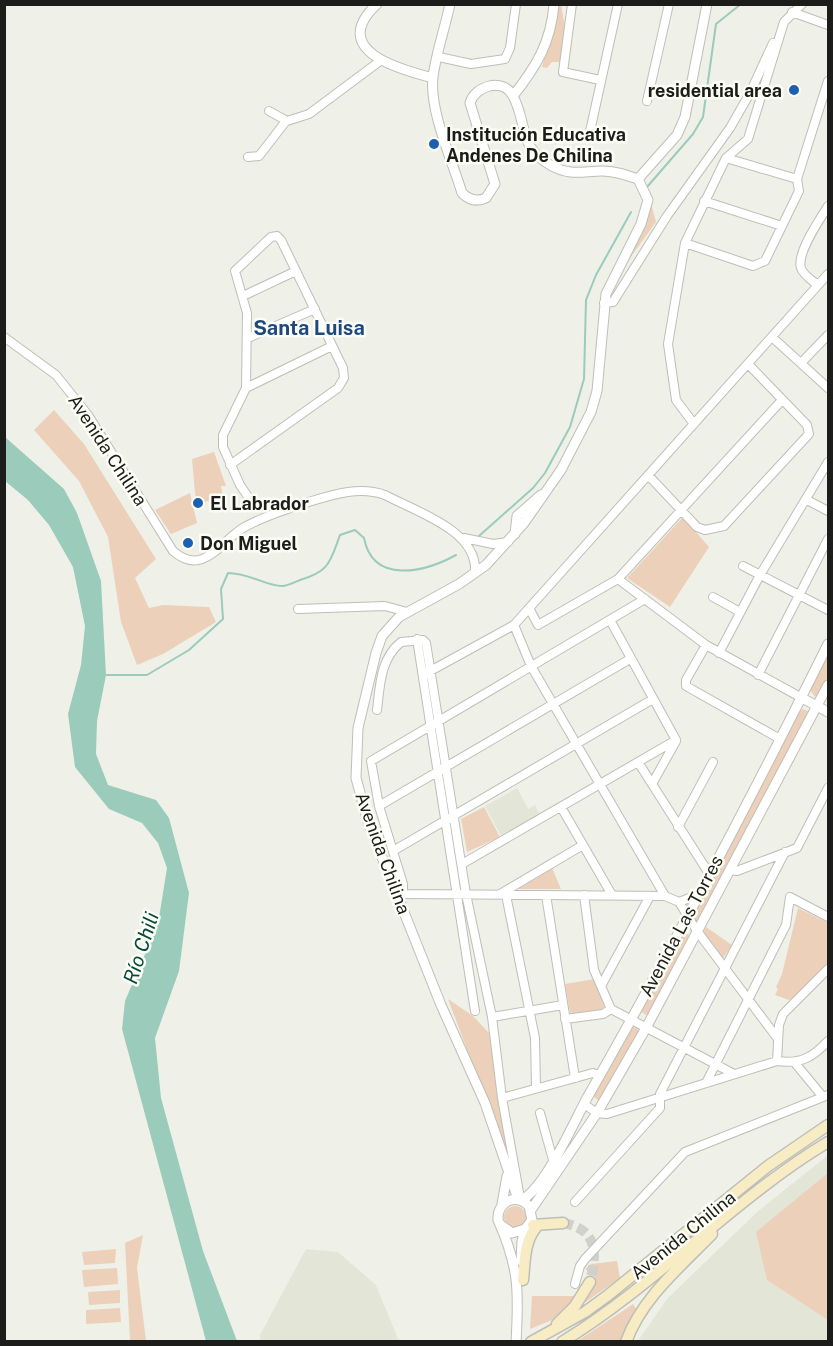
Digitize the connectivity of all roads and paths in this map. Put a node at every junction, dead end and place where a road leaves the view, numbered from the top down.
1 (377, 4) edge
2 (450, 4) edge
3 (516, 4) edge
4 (554, 4) edge
5 (572, 4) edge
6 (618, 4) edge
7 (669, 4) edge
8 (707, 4) edge
9 (802, 4) edge
10 (792, 12) junction
11 (784, 22) junction
12 (828, 25) edge
13 (439, 57) junction
14 (380, 61) junction
15 (433, 78) junction
16 (600, 80) junction
17 (828, 81) edge
18 (513, 96) junction
19 (647, 101) dead end
20 (269, 111) dead end
21 (285, 121) junction
22 (589, 136) dead end
23 (248, 158) dead end
24 (726, 158) junction
25 (796, 179) junction
26 (641, 184) junction
27 (704, 201) junction
28 (828, 206) edge
29 (782, 226) junction
30 (685, 243) junction
31 (296, 271) junction
32 (828, 274) edge
33 (818, 285) junction
34 (243, 296) junction
35 (604, 303) junction
36 (315, 309) junction
37 (828, 335) edge
38 (4, 337) edge
39 (772, 337) junction
40 (248, 338) junction
41 (332, 345) junction
42 (801, 363) junction
43 (748, 364) junction
44 (246, 388) junction
45 (828, 388) edge
46 (782, 400) junction
47 (694, 424) junction
48 (828, 462) edge
49 (230, 465) junction
50 (648, 475) junction
51 (807, 500) junction
52 (305, 503) junction
53 (680, 510) junction
54 (828, 512) edge
55 (463, 538) junction
56 (512, 538) junction
57 (828, 539) edge
58 (743, 566) dead end
59 (475, 573) junction
60 (760, 575) junction
61 (618, 579) junction
62 (800, 595) junction
63 (713, 597) dead end
64 (645, 599) junction
65 (529, 608) junction
66 (298, 609) dead end
67 (828, 610) edge
68 (407, 612) junction
69 (740, 612) junction
70 (610, 620) junction
71 (514, 625) junction
72 (828, 644) edge
73 (706, 645) junction
74 (719, 653) junction
75 (630, 659) junction
76 (531, 666) junction
77 (427, 673) junction
78 (758, 675) junction
79 (828, 685) edge
80 (802, 698) junction
81 (653, 699) junction
82 (553, 704) junction
83 (817, 706) junction
84 (377, 711) dead end
85 (828, 712) edge
86 (439, 721) junction
87 (431, 726) junction
88 (780, 739) junction
89 (676, 740) junction
90 (576, 743) junction
91 (638, 762) junction
92 (713, 762) dead end
93 (446, 767) junction
94 (438, 771) junction
95 (600, 784) junction
96 (652, 784) junction
97 (828, 788) edge
98 (379, 806) junction
99 (561, 807) junction
100 (454, 815) junction
101 (446, 820) junction
102 (678, 827) junction
103 (583, 845) junction
104 (393, 851) junction
105 (785, 852) junction
106 (462, 864) junction
107 (730, 870) junction
108 (710, 875) junction
109 (400, 894) junction
110 (457, 894) junction
111 (466, 894) junction
112 (700, 894) junction
113 (503, 895) junction
114 (546, 895) junction
115 (584, 895) junction
116 (612, 896) junction
117 (650, 896) junction
118 (665, 896) junction
119 (679, 902) junction
120 (688, 916) junction
121 (828, 917) edge
122 (697, 931) junction
123 (724, 967) junction
124 (828, 969) edge
125 (601, 986) junction
126 (748, 999) junction
127 (563, 1005) junction
128 (611, 1009) junction
129 (475, 1011) dead end
130 (530, 1011) junction
131 (492, 1017) junction
132 (565, 1019) junction
133 (631, 1019) junction
134 (646, 1028) junction
135 (778, 1039) junction
136 (828, 1041) edge
137 (683, 1047) junction
138 (777, 1061) junction
139 (715, 1064) junction
140 (795, 1064) junction
141 (734, 1074) junction
142 (600, 1075) junction
143 (574, 1078) junction
144 (706, 1083) junction
145 (536, 1088) junction
146 (826, 1096) edge
147 (502, 1098) junction
148 (660, 1098) junction
149 (584, 1104) junction
150 (540, 1113) dead end
151 (597, 1113) junction
152 (828, 1125) edge
153 (828, 1142) edge
154 (553, 1160) junction
155 (508, 1170) junction
156 (752, 1194) junction
157 (520, 1200) junction
158 (575, 1202) dead end
159 (502, 1204) junction
160 (531, 1210) junction
161 (563, 1223) tunnel mouth
162 (501, 1225) junction
163 (531, 1226) junction
164 (523, 1280) joint
165 (590, 1282) tunnel mouth
166 (576, 1284) dead end
167 (536, 1339) edge
168 (518, 1341) edge
169 (562, 1341) edge
170 (626, 1341) edge

1 - 14 street
2 - 13 street
3 - 13 street
4 - 18 street
5 - 16 street
6 - 16 street
7 - 19 street
8 - 26 street
9 - 10 street
10 - 11 street
10 - 12 street
11 - 24 street
11 - 35 street
13 - 15 street
14 - 15 street
14 - 21 street
15 - 18 street
16 - 22 street
17 - 25 street
18 - 26 street
20 - 21 street
21 - 23 street
24 - 25 street
24 - 27 street
25 - 29 street
26 - 35 street, Avenida Chilina
27 - 29 street
27 - 30 street
28 - 33 street
29 - 30 street
30 - 47 street
31 - 34 street
31 - 34 street
31 - 36 street
32 - 33 street
33 - 39 street
34 - 40 street
35 - 56 street, Avenida Chilina
36 - 40 street
36 - 41 street
37 - 42 street
38 - 52 street, Avenida Chilina
39 - 42 street
39 - 43 street
40 - 44 street
41 - 44 street
41 - 49 street
42 - 45 street
43 - 46 street
43 - 47 street
44 - 49 street
46 - 53 street
46 - 53 street
47 - 50 street
48 - 51 street
49 - 52 street
50 - 53 street
50 - 65 street
51 - 54 street
51 - 60 street
52 - 55 street, Avenida Chilina
53 - 61 street
55 - 56 street, Avenida Chilina
55 - 59 street
56 - 59 street, Avenida Chilina
57 - 62 street
58 - 60 street
59 - 68 street, Avenida Chilina
60 - 62 street
60 - 69 street
61 - 64 street
61 - 65 street
62 - 67 street
62 - 78 street
63 - 69 street
64 - 70 street
64 - 73 street
65 - 71 street
66 - 68 street
68 - 109 street, Avenida Chilina
69 - 74 street
70 - 75 street
70 - 76 street
71 - 76 street
71 - 77 street
72 - 80 street, Avenida Las Torres
73 - 74 street
73 - 88 street
74 - 78 street
75 - 81 street
75 - 82 street
76 - 82 street
76 - 86 street
77 - 84 street
77 - 86 street
77 - 87 street
78 - 80 street
79 - 83 street, Avenida Las Torres
80 - 83 street
80 - 88 street, Avenida Las Torres
81 - 89 street
81 - 90 street
82 - 90 street
82 - 93 street
83 - 85 street
83 - 107 street, Avenida Las Torres
86 - 87 street
86 - 93 street
87 - 94 street
87 - 98 street
88 - 108 street, Avenida Las Torres
89 - 91 street
89 - 96 street
90 - 95 street
90 - 100 street
91 - 95 street
91 - 96 street
92 - 102 street
93 - 94 street
93 - 100 street
94 - 98 street
94 - 101 street
95 - 99 street
95 - 118 street
96 - 102 street
97 - 105 street
98 - 104 street
99 - 103 street
99 - 106 street
100 - 101 street
100 - 106 street
101 - 104 street
101 - 110 street
102 - 108 street
103 - 113 street
103 - 116 street
104 - 109 street
105 - 107 street
105 - 123 street
106 - 111 street
107 - 122 street, Avenida Las Torres
108 - 112 street, Avenida Las Torres
109 - 110 street
109 - 155 street, Avenida Chilina
110 - 111 street
110 - 129 street
111 - 113 street
111 - 131 street
112 - 119 street
112 - 120 street, Avenida Las Torres
113 - 114 street
113 - 130 street
114 - 115 street
114 - 127 street
115 - 116 street
115 - 125 street
116 - 117 street
117 - 118 street
117 - 125 street
118 - 119 street
119 - 120 street
120 - 122 street
120 - 133 street, Avenida Las Torres
121 - 126 street
122 - 123 street
122 - 134 street, Avenida Las Torres
123 - 126 street
123 - 137 street
124 - 135 street
125 - 128 street
126 - 135 street
126 - 139 street
127 - 130 street
127 - 132 street
128 - 132 street
128 - 133 street
130 - 131 street
130 - 145 street
131 - 147 street
132 - 143 street
133 - 134 street
133 - 142 street, Avenida Las Torres
134 - 137 street
134 - 151 street, Avenida Las Torres
135 - 138 street
136 - 140 street
137 - 139 street
137 - 148 street
138 - 140 street
138 - 141 street
139 - 141 street
139 - 144 street
140 - 146 street
141 - 144 street
142 - 143 street
142 - 149 street, Avenida Las Torres
143 - 145 street
144 - 148 street
145 - 147 street
146 - 166 street
147 - 157 street
148 - 151 street
148 - 158 street
149 - 151 street
149 - 154 street, Avenida Las Torres
150 - 154 street
151 - 160 street, Avenida Las Torres
152 - 167 main road, Avenida Chilina
153 - 156 main road, Avenida Chilina
154 - 157 street, Avenida Las Torres
155 - 157 street, Avenida Chilina
155 - 159 street, Avenida Chilina
156 - 169 main road, Avenida Chilina
156 - 170 main road
157 - 159 street
157 - 160 street
159 - 162 street
160 - 163 street
161 - 163 main road
162 - 163 street
162 - 168 street
163 - 164 main road
164 - 168 street
165 - 167 main road

